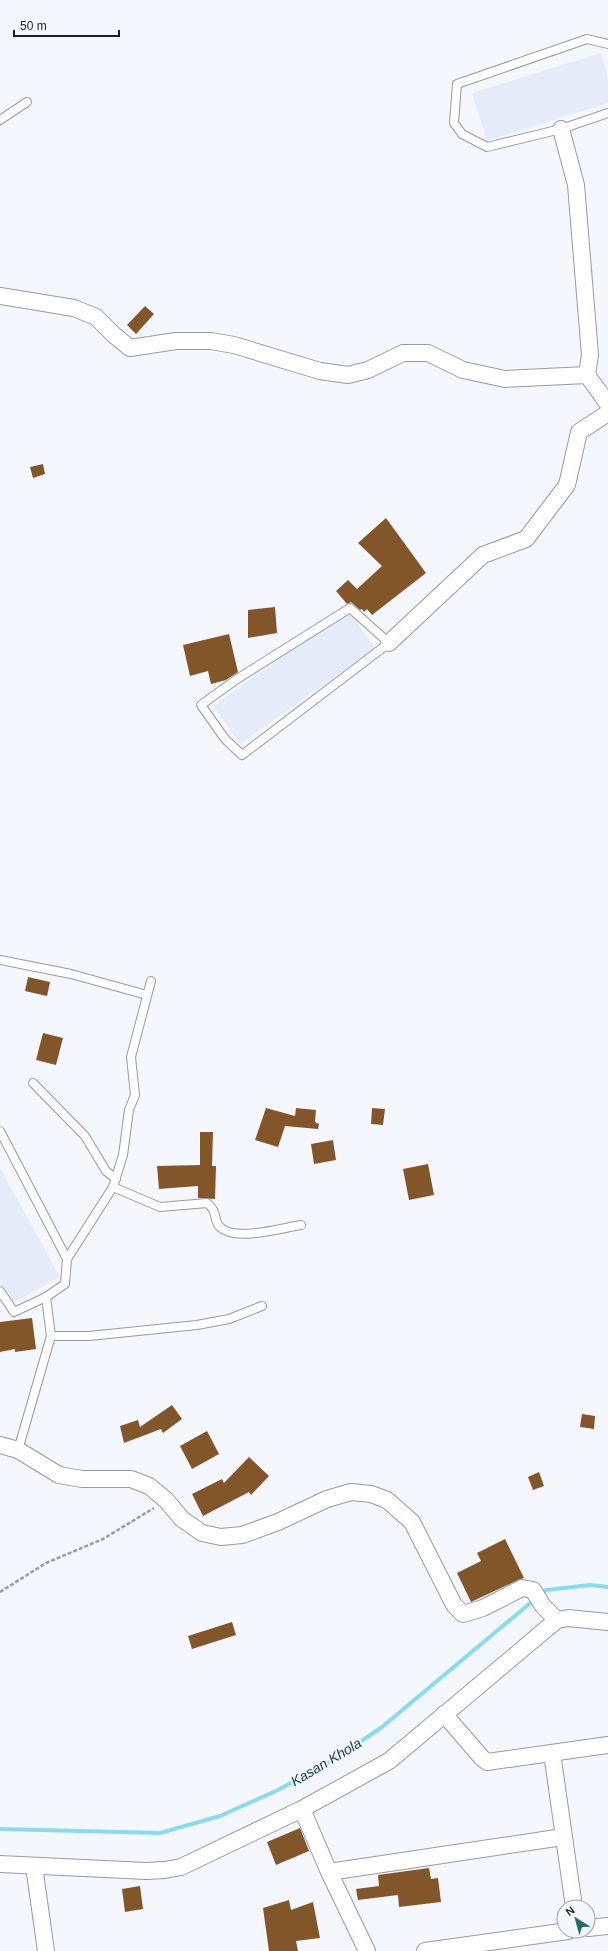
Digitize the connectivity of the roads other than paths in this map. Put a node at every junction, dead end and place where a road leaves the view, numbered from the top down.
1 (608, 44) edge
2 (26, 102) dead end
3 (608, 113) edge
4 (0, 120) edge
5 (561, 129) junction
6 (0, 296) edge
7 (587, 375) junction
8 (608, 404) edge
9 (608, 413) edge
10 (389, 643) junction
11 (0, 960) edge
12 (151, 981) dead end
13 (147, 995) junction
14 (33, 1083) dead end
15 (0, 1131) edge
16 (116, 1179) junction
17 (113, 1187) junction
18 (301, 1225) dead end
19 (67, 1259) junction
20 (0, 1290) edge
21 (46, 1297) junction
22 (262, 1306) dead end
23 (51, 1336) junction
24 (0, 1445) edge
25 (18, 1450) junction
26 (557, 1620) junction
27 (608, 1622) edge
28 (444, 1714) junction
29 (608, 1745) edge
30 (552, 1753) junction
31 (302, 1809) junction
32 (563, 1837) junction
33 (0, 1864) edge
34 (34, 1866) junction
35 (329, 1872) junction
36 (573, 1899) edge
37 (608, 1926) edge
38 (596, 1927) edge
39 (556, 1933) edge
40 (46, 1951) edge
41 (367, 1951) edge
42 (425, 1951) edge

1 - 5 lane
2 - 4 lane
3 - 5 lane
5 - 7 street
6 - 7 street
7 - 8 street
9 - 10 street
10 - 10 lane
11 - 13 lane
12 - 13 lane
13 - 16 lane
14 - 16 lane
15 - 19 lane
16 - 17 lane
17 - 18 lane
17 - 19 lane
19 - 21 lane
20 - 21 lane
21 - 23 lane
22 - 23 lane
23 - 25 lane
24 - 25 street
25 - 26 street
26 - 27 street
26 - 28 street
28 - 30 street
28 - 31 street
29 - 30 street
30 - 32 street
31 - 34 street
31 - 35 street
32 - 35 street
32 - 36 street
33 - 34 street
34 - 40 street
35 - 41 street
37 - 38 street
39 - 42 street

